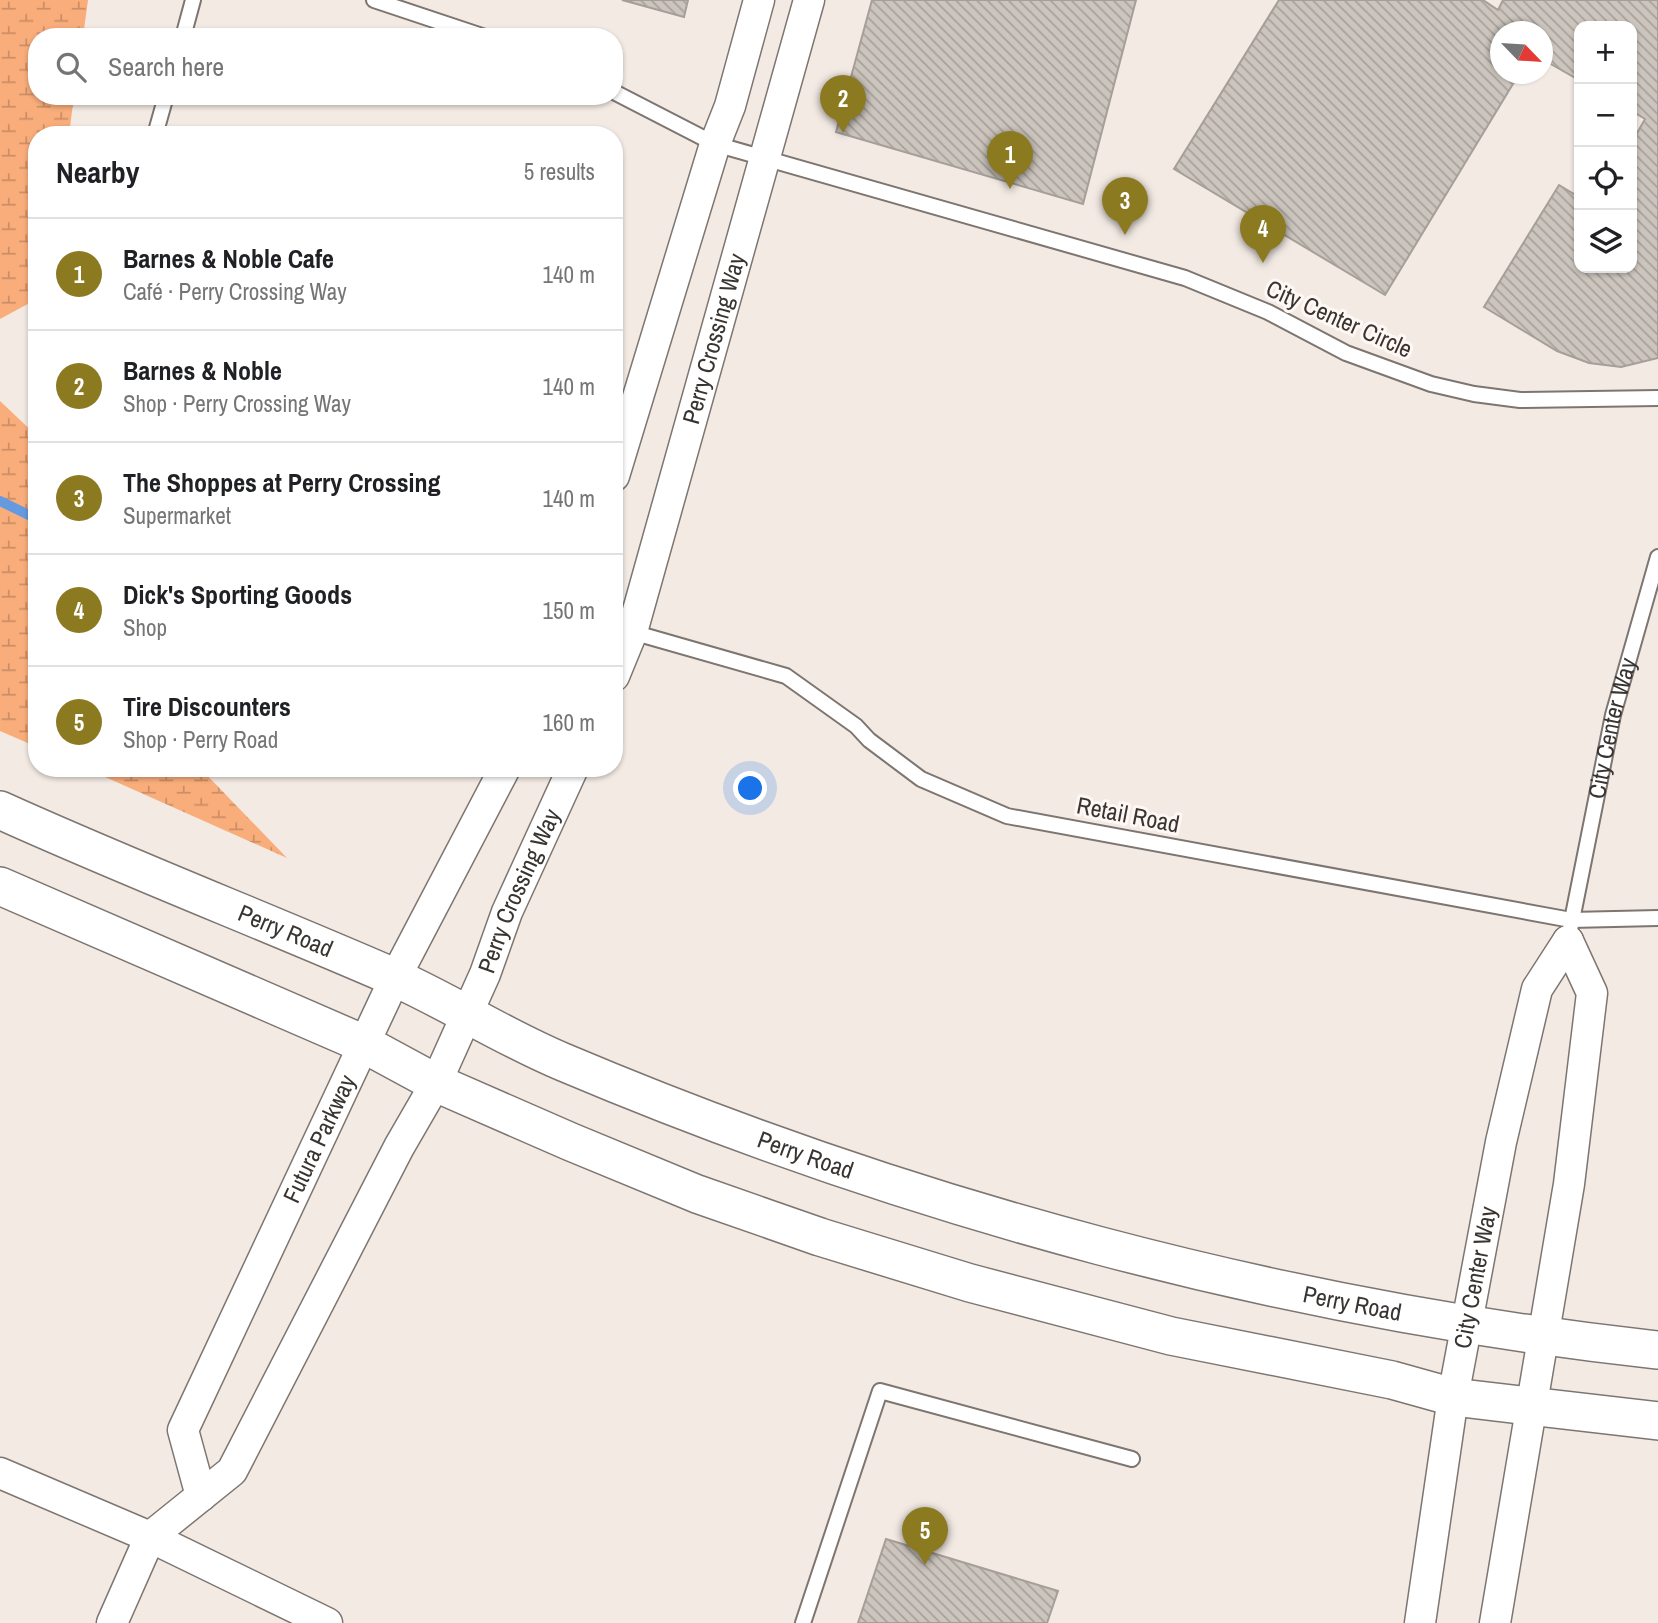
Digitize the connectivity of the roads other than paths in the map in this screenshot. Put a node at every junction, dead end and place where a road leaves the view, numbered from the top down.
1 (193, 0) edge
2 (374, 0) edge
3 (759, 0) edge
4 (809, 0) edge
5 (185, 28) edge
6 (458, 28) edge
7 (623, 97) edge
8 (163, 105) edge
9 (158, 126) edge
10 (715, 144) junction
11 (767, 159) junction
12 (1658, 398) edge
13 (623, 446) edge
14 (1658, 556) edge
15 (632, 632) junction
16 (623, 654) edge
17 (569, 777) edge
18 (500, 780) edge
19 (0, 810) edge
20 (0, 886) edge
21 (1658, 918) edge
22 (1569, 931) junction
23 (395, 978) junction
24 (466, 1016) junction
25 (364, 1044) junction
26 (436, 1083) junction
27 (1466, 1323) junction
28 (1544, 1334) junction
29 (1658, 1350) edge
30 (1453, 1397) junction
31 (1533, 1406) junction
32 (1658, 1421) edge
33 (1132, 1459) dead end
34 (0, 1473) edge
35 (201, 1496) junction
36 (150, 1537) junction
37 (112, 1623) edge
38 (327, 1623) edge
39 (803, 1623) edge
40 (1420, 1623) edge
41 (1495, 1623) edge

1 - 5 lane
2 - 6 lane
3 - 10 street
4 - 11 street, Perry Crossing Way
7 - 10 lane, City Center Circle
8 - 9 lane
10 - 11 lane, City Center Circle
10 - 13 street
11 - 12 lane, City Center Circle
11 - 15 street, Perry Crossing Way
14 - 22 lane, City Center Way
15 - 16 street, Perry Crossing Way
15 - 22 lane, Retail Road
17 - 24 street, Perry Crossing Way
18 - 23 street, Futura Parkway
19 - 23 street, Perry Road
20 - 25 street
21 - 22 lane, Retail Road
22 - 27 street, City Center Way
22 - 28 street
23 - 24 street, Perry Road
23 - 25 street, Futura Parkway
24 - 26 street
24 - 27 street, Perry Road
25 - 26 street
25 - 35 street, Futura Parkway
26 - 30 street
26 - 35 street
27 - 28 street, Perry Road
27 - 30 street, City Center Way
28 - 29 street, Perry Road
28 - 31 street
30 - 31 street
30 - 40 street, City Center Way
31 - 32 street
31 - 41 street
33 - 39 lane
34 - 36 street
35 - 36 street
36 - 37 street
36 - 38 street

